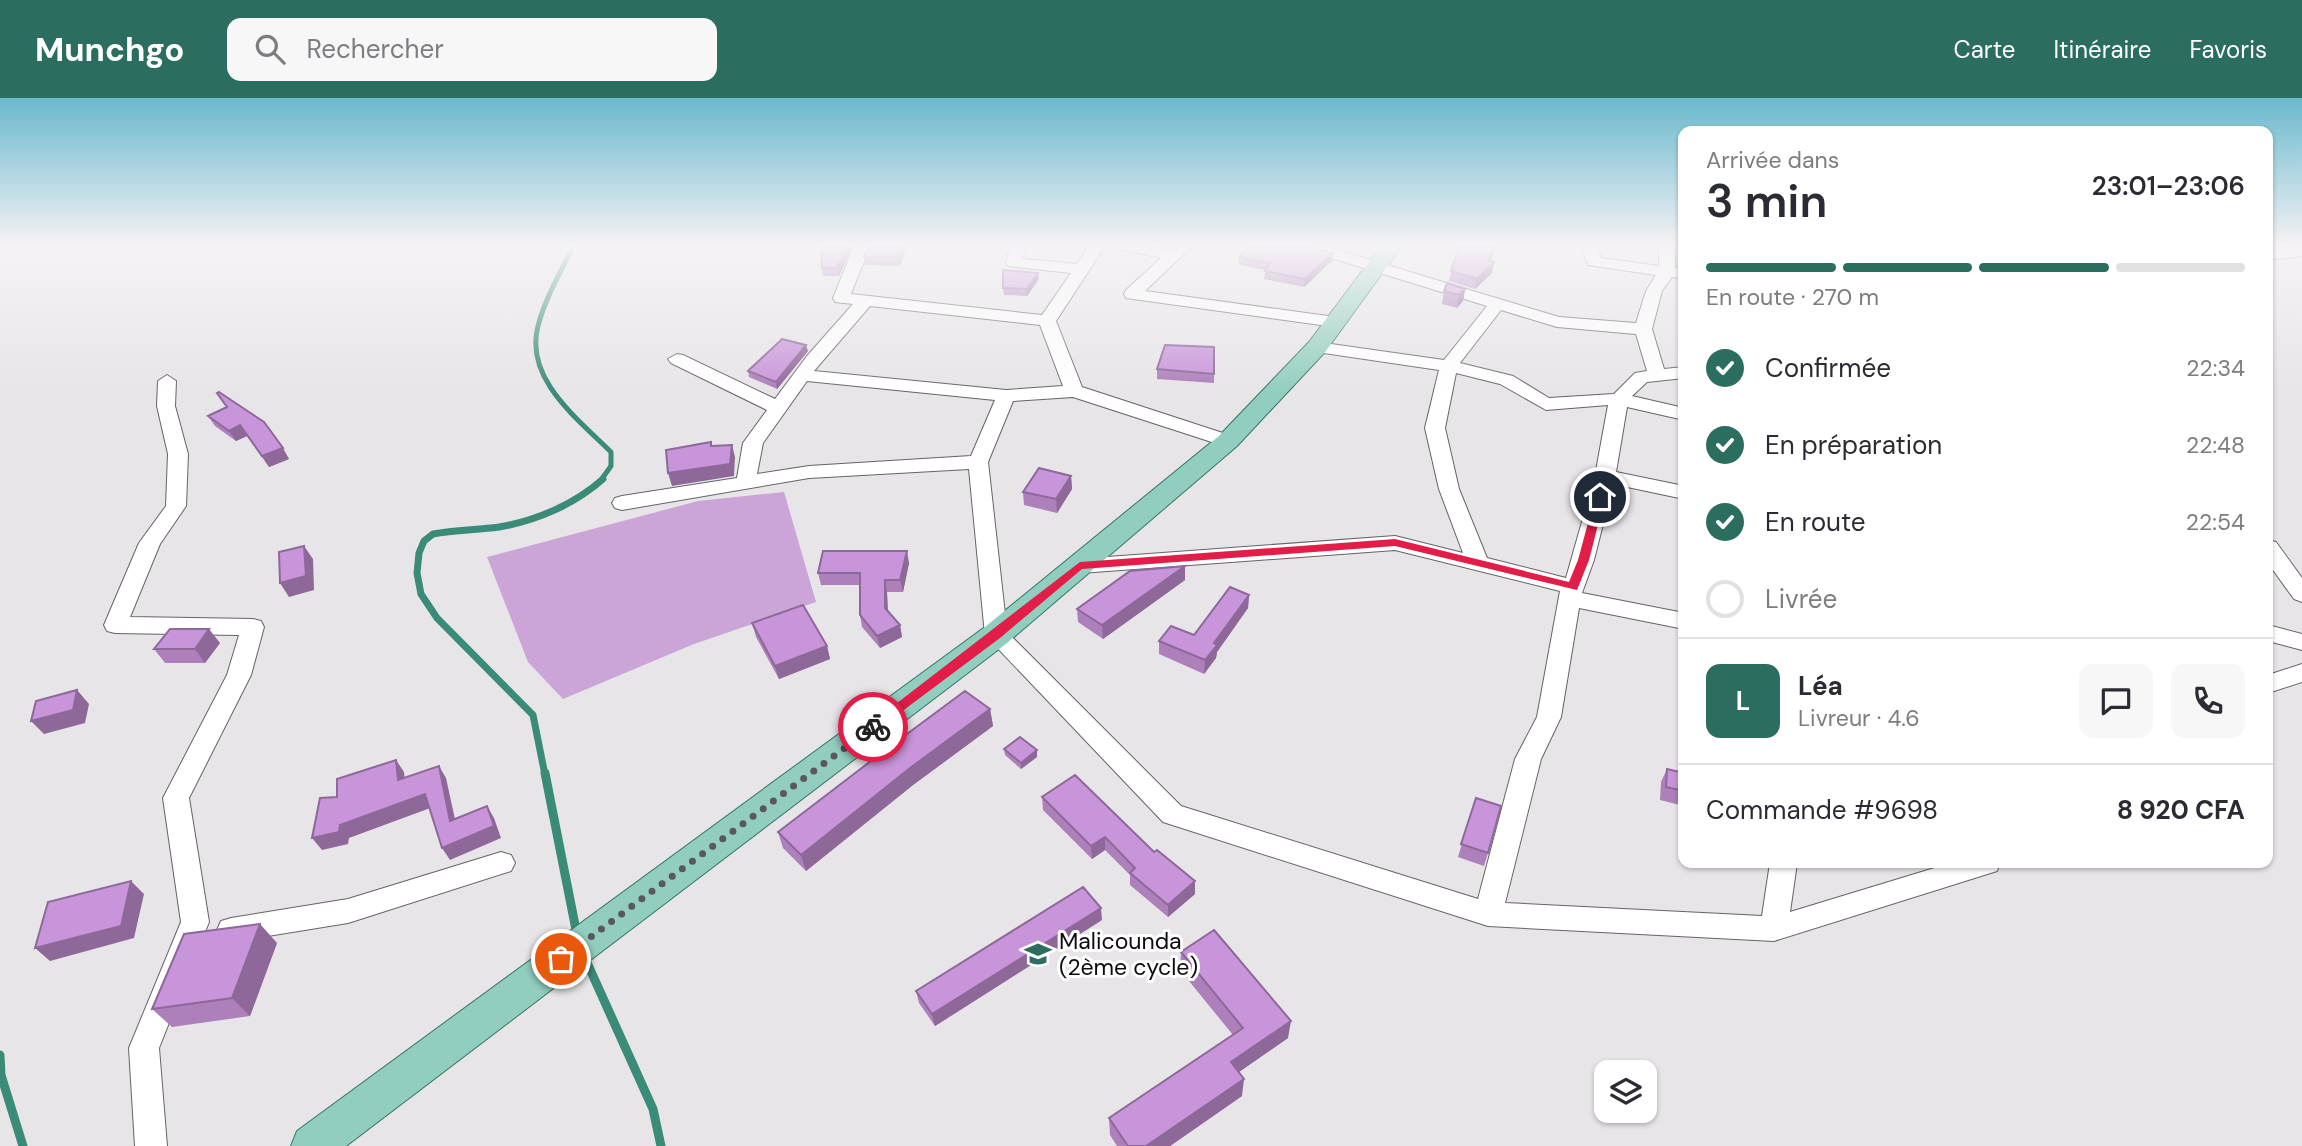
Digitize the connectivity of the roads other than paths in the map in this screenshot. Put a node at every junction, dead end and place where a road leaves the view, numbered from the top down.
1 (842, 295) edge
2 (1064, 295) edge
3 (1138, 295) edge
4 (1356, 295) edge
5 (1471, 295) edge
6 (1653, 295) edge
7 (866, 300) junction
8 (1496, 306) junction
9 (1047, 321) junction
10 (1335, 323) junction
11 (1643, 328) junction
12 (1317, 346) junction
13 (677, 359) dead end
14 (1449, 366) junction
15 (1678, 373) edge
16 (802, 375) junction
17 (1657, 375) junction
18 (167, 381) dead end
19 (1074, 391) junction
20 (1006, 396) junction
21 (1619, 399) junction
22 (778, 408) junction
23 (1678, 413) edge
24 (1228, 441) junction
25 (978, 462) junction
26 (1605, 475) junction
27 (746, 482) junction
28 (1678, 492) edge
29 (622, 503) dead end
30 (2273, 554) edge
31 (1478, 563) junction
32 (1080, 566) junction
33 (1571, 592) junction
34 (2302, 594) edge
35 (1678, 619) edge
36 (2273, 634) edge
37 (996, 635) junction
38 (2302, 642) edge
39 (2302, 673) edge
40 (2273, 682) edge
41 (501, 863) dead end
42 (1782, 868) edge
43 (1967, 868) edge
44 (1488, 914) junction
45 (1774, 929) junction
46 (190, 937) junction
47 (151, 1146) edge
48 (312, 1146) edge

1 - 7 street
2 - 9 street
3 - 10 street
4 - 10 main road
5 - 8 street
6 - 11 street
7 - 9 street
7 - 16 street
8 - 11 street
8 - 14 street
9 - 19 street
10 - 12 main road
11 - 17 street
12 - 14 street
12 - 24 main road
13 - 22 street
14 - 21 street
14 - 31 street
15 - 17 street
16 - 20 street
16 - 22 street
17 - 21 street
18 - 46 street
19 - 20 street
19 - 24 street
20 - 25 street
21 - 23 street
21 - 26 street
22 - 27 street
24 - 32 main road
25 - 27 street
25 - 37 street
26 - 28 street
26 - 33 street
27 - 29 street
30 - 34 street
31 - 32 street
31 - 33 street
32 - 37 main road
33 - 35 street
33 - 44 street
36 - 38 street
37 - 44 street
37 - 48 main road
39 - 40 street
41 - 46 street
42 - 45 street
43 - 45 street
44 - 45 street
46 - 47 street

